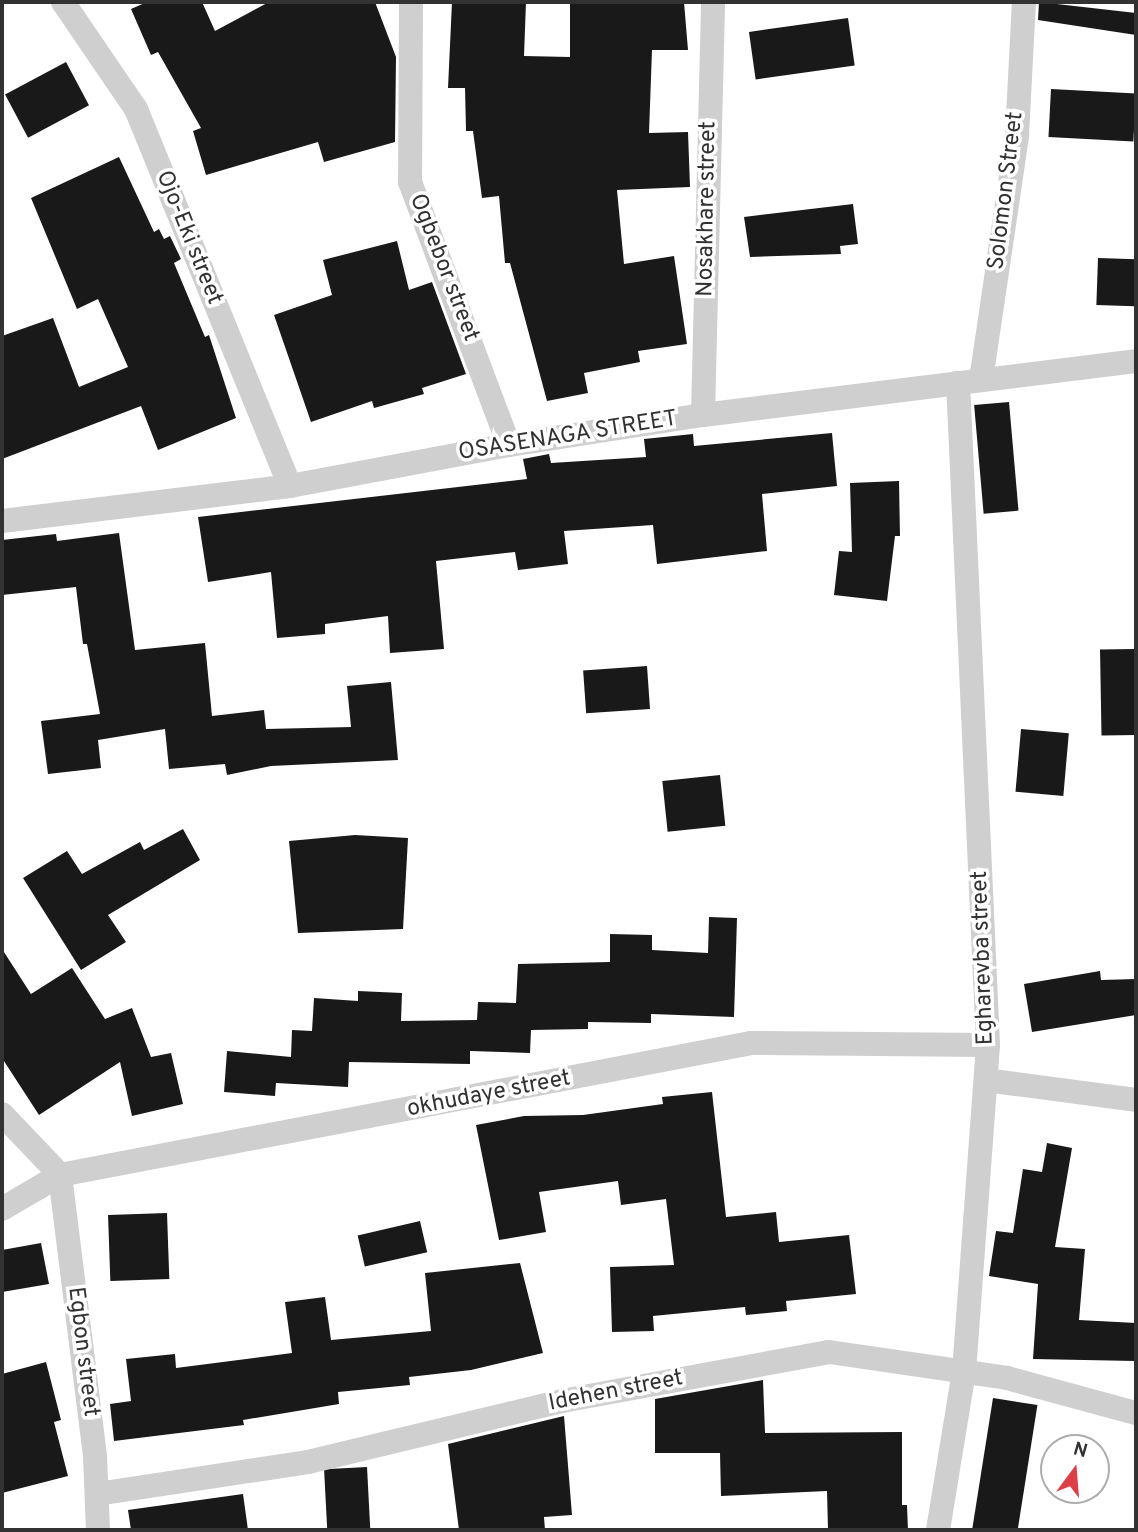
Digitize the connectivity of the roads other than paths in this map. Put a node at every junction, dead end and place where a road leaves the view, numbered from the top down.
1 (63, 2) edge
2 (411, 2) edge
3 (713, 2) edge
4 (1024, 2) edge
5 (1136, 361) edge
6 (969, 382) junction
7 (703, 415) junction
8 (509, 445) junction
9 (290, 486) junction
10 (2, 521) edge
11 (988, 1045) junction
12 (986, 1080) junction
13 (1136, 1100) edge
14 (2, 1114) edge
15 (60, 1175) junction
16 (2, 1209) edge
17 (964, 1372) junction
18 (1136, 1413) edge
19 (97, 1494) junction
20 (98, 1530) edge
21 (937, 1530) edge

1 - 9 street, Ojo-Eki street
2 - 8 street, Ogbebor street
3 - 7 street, Nosakhare street
4 - 6 street, Solomon Street
5 - 6 street, OSASENAGA STREET
6 - 7 street, OSASENAGA STREET
6 - 11 street, Egharevba street
7 - 8 street, OSASENAGA STREET
8 - 9 street, OSASENAGA STREET
9 - 10 street, OSASENAGA STREET
11 - 12 street, Egharevba street
11 - 15 street, okhudaye street
12 - 13 street
12 - 17 street, Egharevba street
14 - 15 street
15 - 16 street, okhudaye street
15 - 19 street, Egbon street
17 - 18 street, Idehen street
17 - 19 street, Idehen street
17 - 21 street, Egharevba street
19 - 20 street, Egbon street

